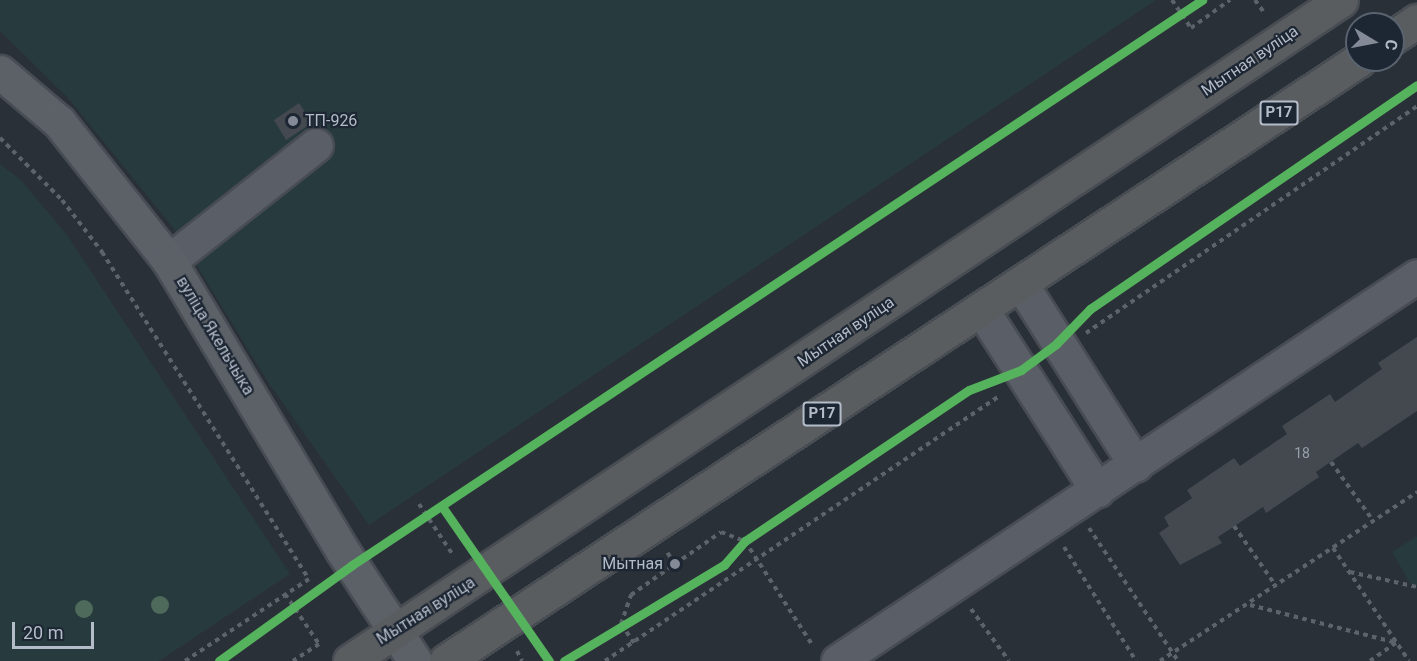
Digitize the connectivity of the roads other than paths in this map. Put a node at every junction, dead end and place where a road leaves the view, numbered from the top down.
1 (1341, 0) edge
2 (1345, 69) edge
3 (0, 72) edge
4 (316, 145) dead end
5 (169, 261) junction
6 (1417, 276) edge
7 (1021, 284) junction
8 (982, 310) junction
9 (1136, 465) junction
10 (1097, 490) junction
11 (395, 628) junction
12 (828, 656) edge
13 (350, 661) edge
14 (415, 661) edge
15 (446, 661) edge

1 - 11 highway, Мытная вуліца
2 - 7 highway, Р17
3 - 5 main road, вуліца Якельчыка
4 - 5 lane
5 - 11 main road, вуліца Якельчыка
6 - 9 lane
7 - 8 highway, Р17
7 - 9 lane
8 - 10 lane
8 - 15 highway, Р17
9 - 10 lane
10 - 12 lane
11 - 13 highway, Мытная вуліца
11 - 14 main road, вуліца Якельчыка

